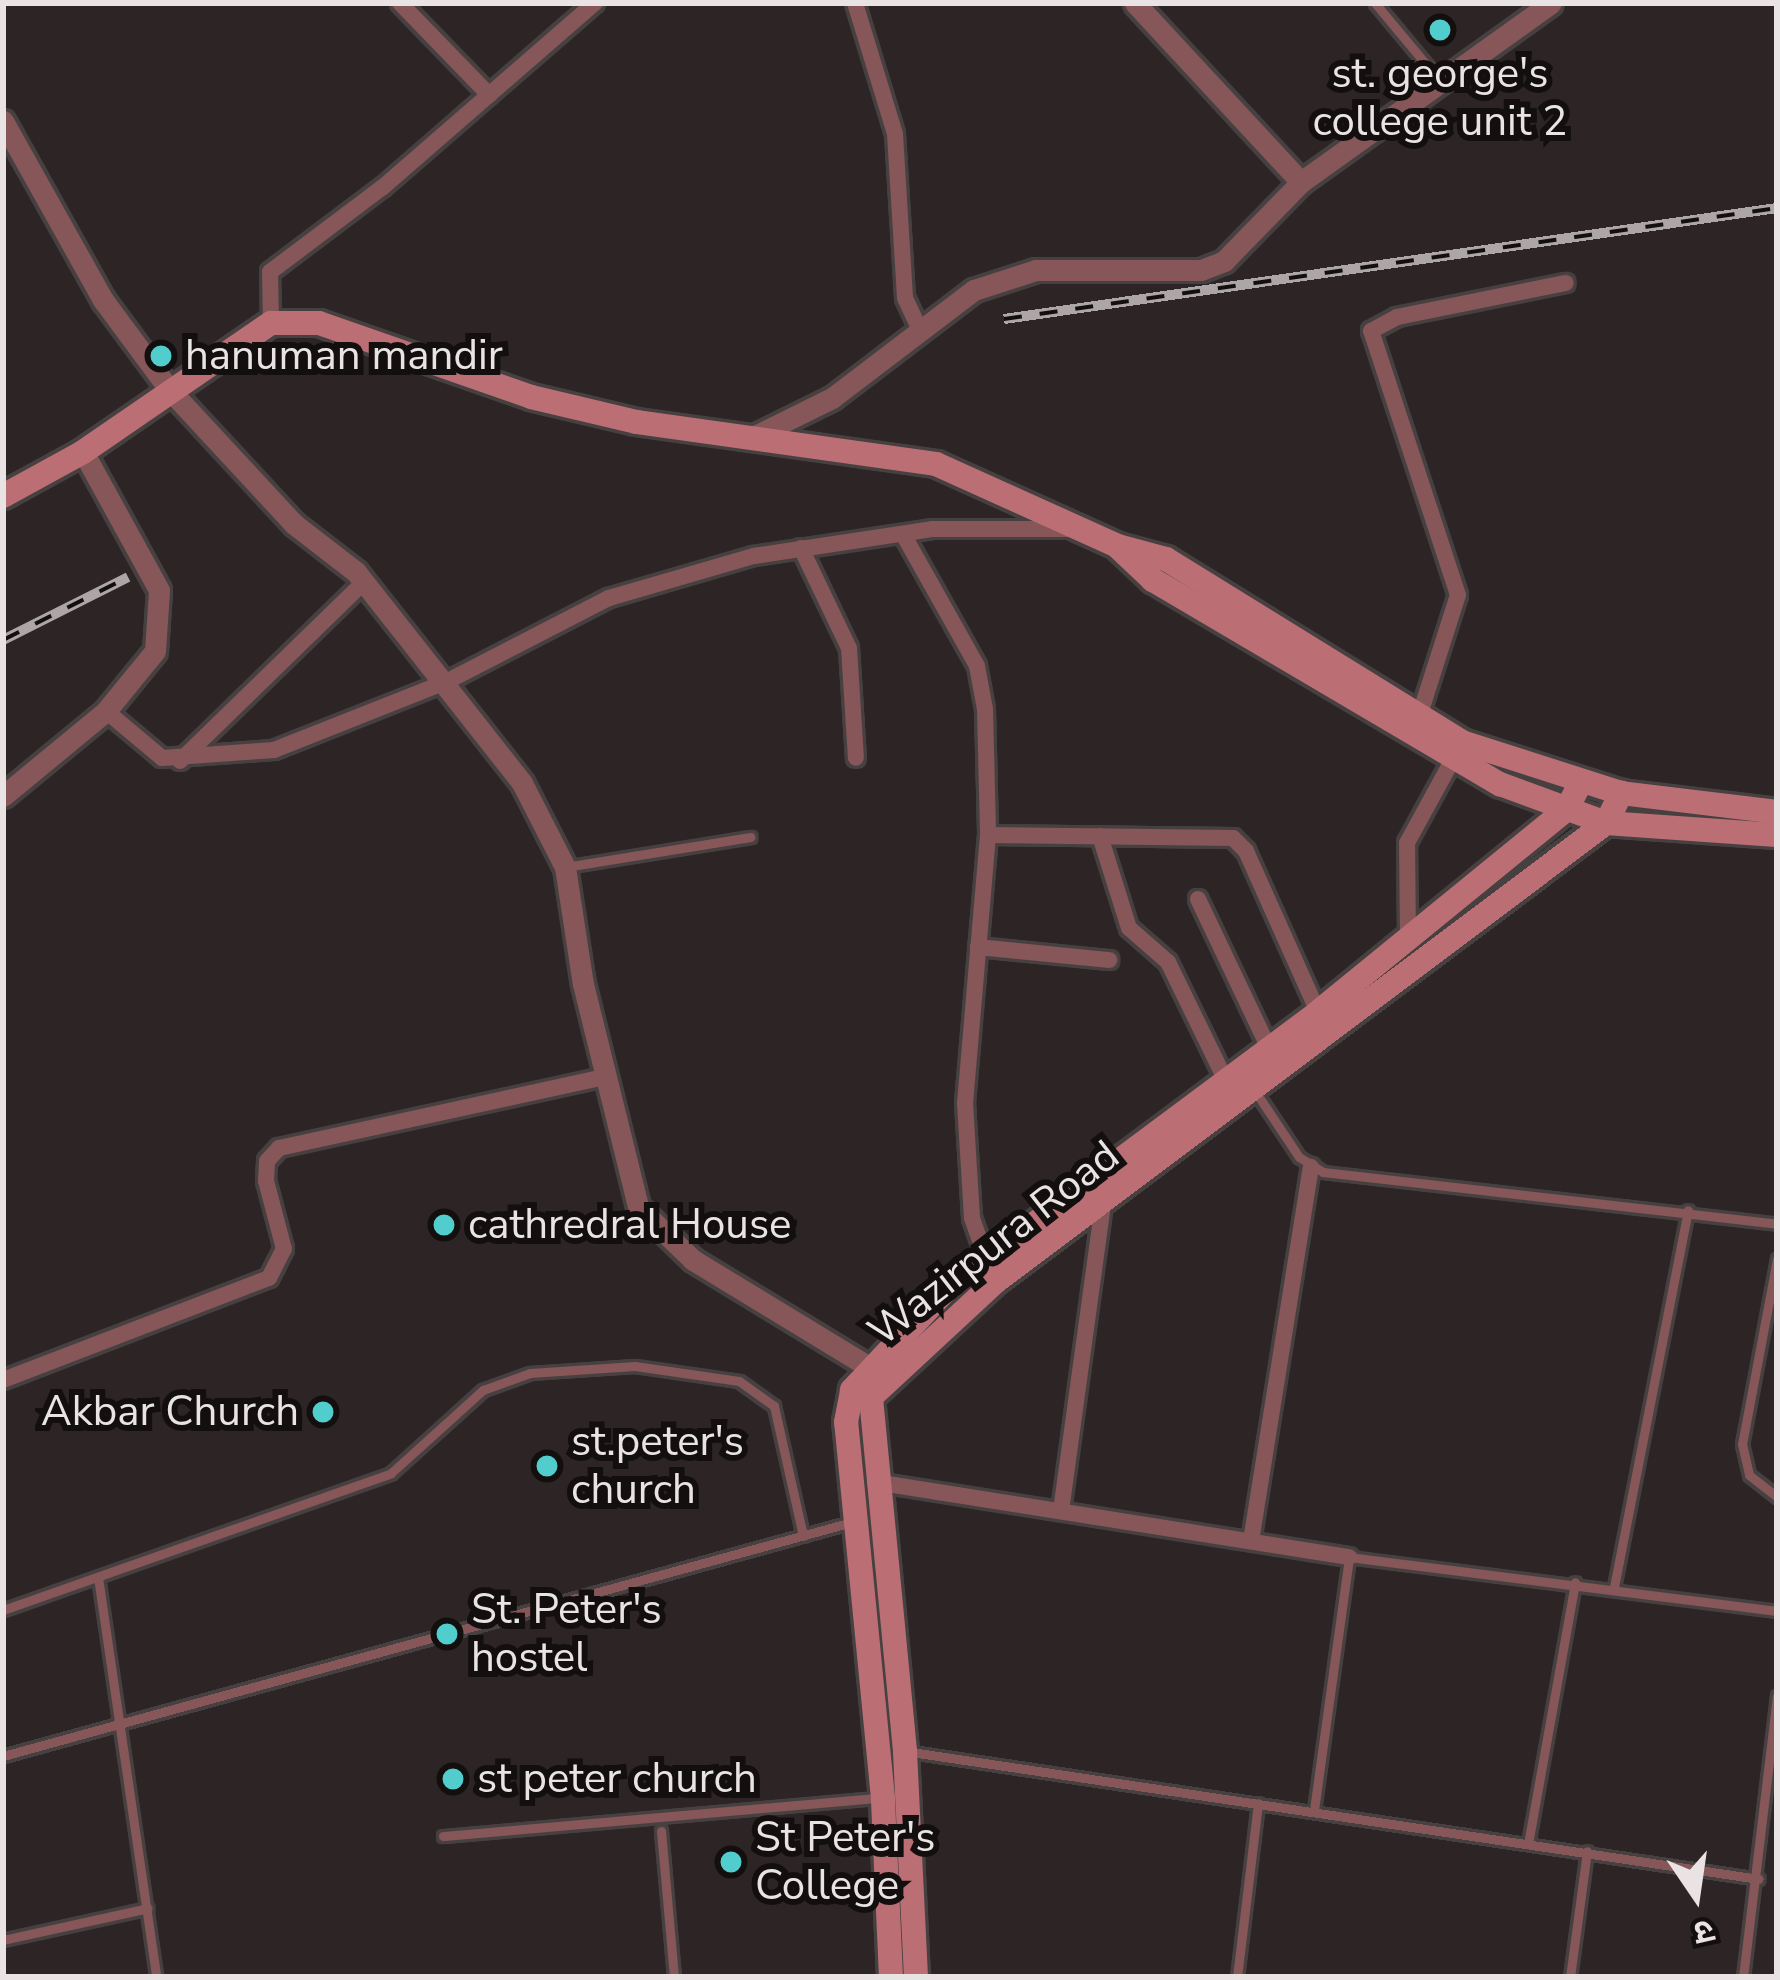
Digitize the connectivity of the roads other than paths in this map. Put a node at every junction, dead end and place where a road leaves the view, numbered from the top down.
1 (400, 3) edge
2 (594, 3) edge
3 (855, 3) edge
4 (1135, 3) edge
5 (1375, 3) edge
6 (1551, 3) edge
7 (1441, 81) junction
8 (490, 95) junction
9 (3, 121) edge
10 (1301, 182) junction
11 (1566, 283) dead end
12 (271, 323) junction
13 (921, 332) junction
14 (168, 388) junction
15 (751, 439) junction
16 (83, 452) junction
17 (3, 496) edge
18 (1087, 529) junction
19 (903, 534) junction
20 (1118, 546) junction
21 (801, 548) junction
22 (364, 582) junction
23 (446, 682) junction
24 (106, 710) junction
25 (1419, 717) junction
26 (1457, 751) junction
27 (856, 758) dead end
28 (179, 761) junction
29 (1581, 782) junction
30 (1621, 793) junction
31 (3, 796) edge
32 (1567, 809) junction
33 (1777, 812) edge
34 (1606, 823) junction
35 (988, 835) junction
36 (1777, 835) edge
37 (1100, 836) junction
38 (752, 838) dead end
39 (565, 867) junction
40 (1198, 899) dead end
41 (1408, 935) junction
42 (977, 947) junction
43 (1109, 960) dead end
44 (1318, 1012) junction
45 (1269, 1048) junction
46 (1281, 1072) junction
47 (606, 1077) junction
48 (1240, 1087) junction
49 (1311, 1167) junction
50 (1103, 1204) junction
51 (1688, 1210) junction
52 (1777, 1224) edge
53 (1777, 1258) edge
54 (991, 1272) junction
55 (878, 1372) junction
56 (3, 1380) edge
57 (875, 1482) junction
58 (1777, 1497) edge
59 (1061, 1510) junction
60 (857, 1521) junction
61 (803, 1536) junction
62 (1251, 1540) junction
63 (1349, 1557) junction
64 (98, 1577) junction
65 (1575, 1582) junction
66 (1615, 1587) junction
67 (3, 1610) edge
68 (1777, 1611) edge
69 (1777, 1696) edge
70 (125, 1723) junction
71 (905, 1751) junction
72 (3, 1756) edge
73 (1773, 1767) edge
74 (883, 1798) junction
75 (1258, 1803) junction
76 (1314, 1810) junction
77 (662, 1831) dead end
78 (443, 1836) dead end
79 (1528, 1844) junction
80 (1587, 1851) junction
81 (1759, 1880) junction
82 (148, 1908) junction
83 (3, 1940) edge
84 (156, 1977) edge
85 (674, 1977) edge
86 (891, 1977) edge
87 (916, 1977) edge
88 (1237, 1977) edge
89 (1570, 1977) edge
90 (1743, 1977) edge

1 - 8 street
2 - 8 street
3 - 13 street
4 - 10 street
5 - 7 lane
6 - 7 street
7 - 10 street
8 - 12 street
9 - 14 street
10 - 13 street
11 - 25 street
12 - 14 main road
12 - 15 main road
13 - 15 street
14 - 16 main road
14 - 22 street
15 - 18 main road
16 - 17 main road
16 - 24 street
18 - 19 street
18 - 20 main road
19 - 21 street
19 - 35 street
20 - 25 main road
20 - 26 main road
21 - 23 street
21 - 27 street
22 - 23 street
22 - 28 street
23 - 28 street
23 - 39 street
24 - 28 street
24 - 31 street
25 - 26 main road
26 - 29 main road
26 - 32 main road
26 - 41 street
29 - 30 main road
29 - 32 main road, Wazirpura Road
30 - 33 main road
30 - 34 main road, Wazirpura Road
32 - 34 main road
32 - 41 main road, Wazirpura Road
34 - 36 main road
34 - 46 main road, Wazirpura Road
35 - 37 street
35 - 42 street
37 - 44 street
37 - 48 street
38 - 39 lane
39 - 47 street
40 - 45 street
41 - 44 main road, Wazirpura Road
42 - 43 street
42 - 54 street
44 - 45 main road, Wazirpura Road
45 - 46 street
45 - 48 main road, Wazirpura Road
46 - 48 main road, Wazirpura Road
47 - 55 street
47 - 56 street
48 - 49 lane
48 - 50 main road, Wazirpura Road
48 - 54 main road, Wazirpura Road
49 - 51 lane
49 - 62 street
50 - 54 main road, Wazirpura Road
50 - 59 street
51 - 52 lane
51 - 66 lane
53 - 58 lane
54 - 55 main road, Wazirpura Road
55 - 57 main road, Wazirpura Road
55 - 60 main road, Wazirpura Road
57 - 59 street
57 - 71 main road, Wazirpura Road
59 - 62 street
60 - 61 lane
60 - 74 main road, Wazirpura Road
61 - 64 lane
61 - 70 lane
62 - 63 street
63 - 65 lane
63 - 76 lane
64 - 67 lane
64 - 70 lane
65 - 66 lane
65 - 79 lane
66 - 68 lane
69 - 73 lane
70 - 72 lane
70 - 82 lane
71 - 75 lane
71 - 87 main road, Wazirpura Road
73 - 81 lane
74 - 78 lane
74 - 86 main road, Wazirpura Road
75 - 76 lane
75 - 88 lane
76 - 79 lane
77 - 85 lane
79 - 80 lane
80 - 81 lane
80 - 89 lane
81 - 90 lane
82 - 83 lane
82 - 84 lane

